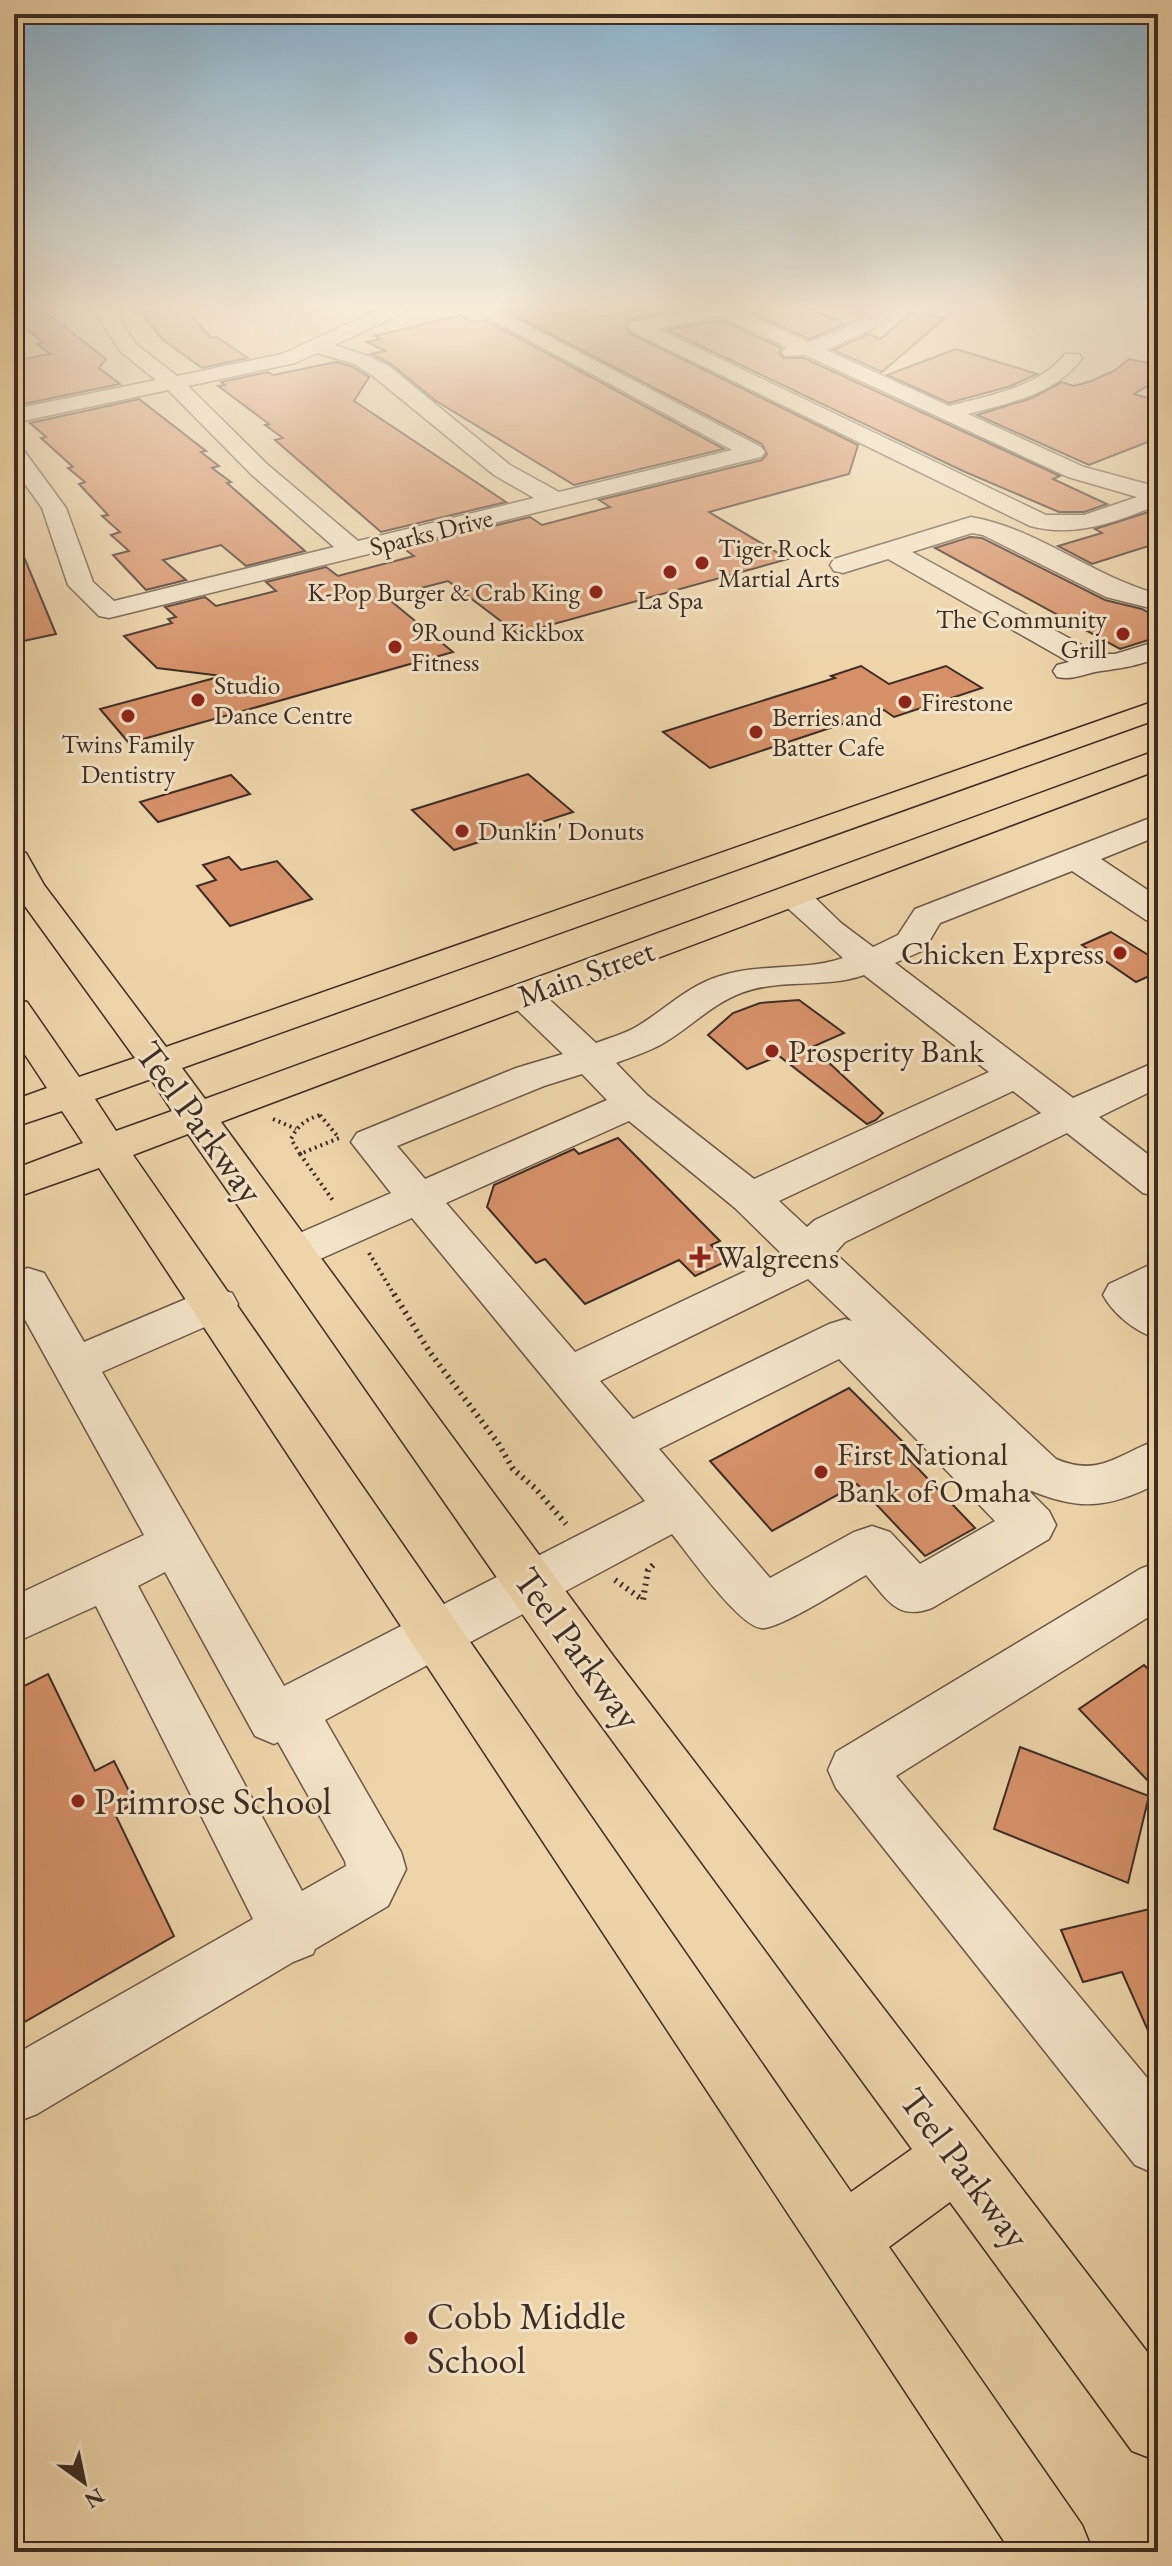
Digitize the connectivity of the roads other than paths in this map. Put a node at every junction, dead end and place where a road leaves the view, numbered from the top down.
1 (218, 428) edge
2 (450, 428) edge
3 (707, 428) edge
4 (847, 428) edge
5 (979, 428) edge
6 (14, 453) edge
7 (1158, 467) edge
8 (1122, 487) junction
9 (1158, 496) edge
10 (556, 501) junction
11 (890, 550) junction
12 (354, 551) junction
13 (843, 565) dead end
14 (1158, 602) edge
15 (1158, 649) edge
16 (1094, 664) junction
17 (1066, 681) dead end
18 (1158, 709) edge
19 (1121, 722) junction
20 (1158, 743) edge
21 (1158, 759) edge
22 (1149, 837) edge
23 (743, 857) junction
24 (1076, 858) junction
25 (14, 860) edge
26 (794, 896) junction
27 (1158, 913) edge
28 (868, 960) junction
29 (524, 996) junction
30 (14, 1010) edge
31 (590, 1059) junction
32 (158, 1062) junction
33 (1158, 1073) edge
34 (1015, 1075) junction
35 (71, 1093) junction
36 (633, 1104) junction
37 (14, 1114) edge
38 (1070, 1115) junction
39 (196, 1117) junction
40 (109, 1149) junction
41 (1141, 1149) edge
42 (1158, 1183) edge
43 (14, 1184) edge
44 (418, 1197) junction
45 (750, 1198) junction
46 (294, 1253) junction
47 (812, 1258) junction
48 (1158, 1277) edge
49 (14, 1290) edge
50 (216, 1304) junction
51 (1158, 1322) edge
52 (74, 1365) junction
53 (568, 1376) junction
54 (626, 1444) junction
55 (1158, 1459) edge
56 (692, 1520) junction
57 (175, 1544) junction
58 (107, 1577) junction
59 (530, 1584) junction
60 (1158, 1584) edge
61 (14, 1621) edge
62 (436, 1633) junction
63 (290, 1711) junction
64 (292, 1933) junction
65 (14, 2091) edge
66 (1158, 2142) edge
67 (957, 2157) junction
68 (845, 2237) junction
69 (1158, 2425) edge
70 (1055, 2552) edge

1 - 12 street
2 - 10 street
3 - 10 street, Sparks Drive
4 - 9 street
5 - 8 street
6 - 12 street, Sparks Drive
7 - 8 street
8 - 9 street
10 - 12 street, Sparks Drive
11 - 13 street
11 - 14 street
11 - 16 street
15 - 16 street
16 - 17 street
18 - 19 main road, Main Street
19 - 20 main road
19 - 23 main road, Main Street
21 - 26 main road, Main Street
22 - 24 street
23 - 26 main road
23 - 32 main road, Main Street
24 - 27 street
24 - 28 street
25 - 32 main road, Teel Parkway
26 - 28 street
26 - 29 main road, Main Street
28 - 31 street
28 - 34 street
29 - 31 street
29 - 39 main road, Main Street
30 - 35 main road
31 - 36 street
31 - 44 street
32 - 35 main road, Main Street
32 - 39 main road, Teel Parkway
33 - 38 street
34 - 38 street
34 - 45 street
35 - 37 main road, Main Street
35 - 40 main road
36 - 44 street
36 - 45 street
38 - 41 street
38 - 47 street
39 - 40 main road, Main Street
39 - 46 main road, Teel Parkway
40 - 43 main road, Main Street
40 - 50 main road
41 - 42 street
44 - 46 street
44 - 53 street
45 - 47 street
46 - 59 main road, Teel Parkway
47 - 53 street
47 - 55 street
48 - 51 street
49 - 52 street
50 - 52 street
50 - 62 main road
52 - 57 street
53 - 54 street
54 - 56 street
54 - 56 street
56 - 59 street
57 - 58 street
57 - 63 street
58 - 61 street
58 - 64 street
59 - 62 street
59 - 67 main road, Teel Parkway
60 - 66 street
62 - 63 street
62 - 68 main road
63 - 64 street
64 - 65 street
67 - 68 main road
67 - 69 main road, Teel Parkway
68 - 70 main road

